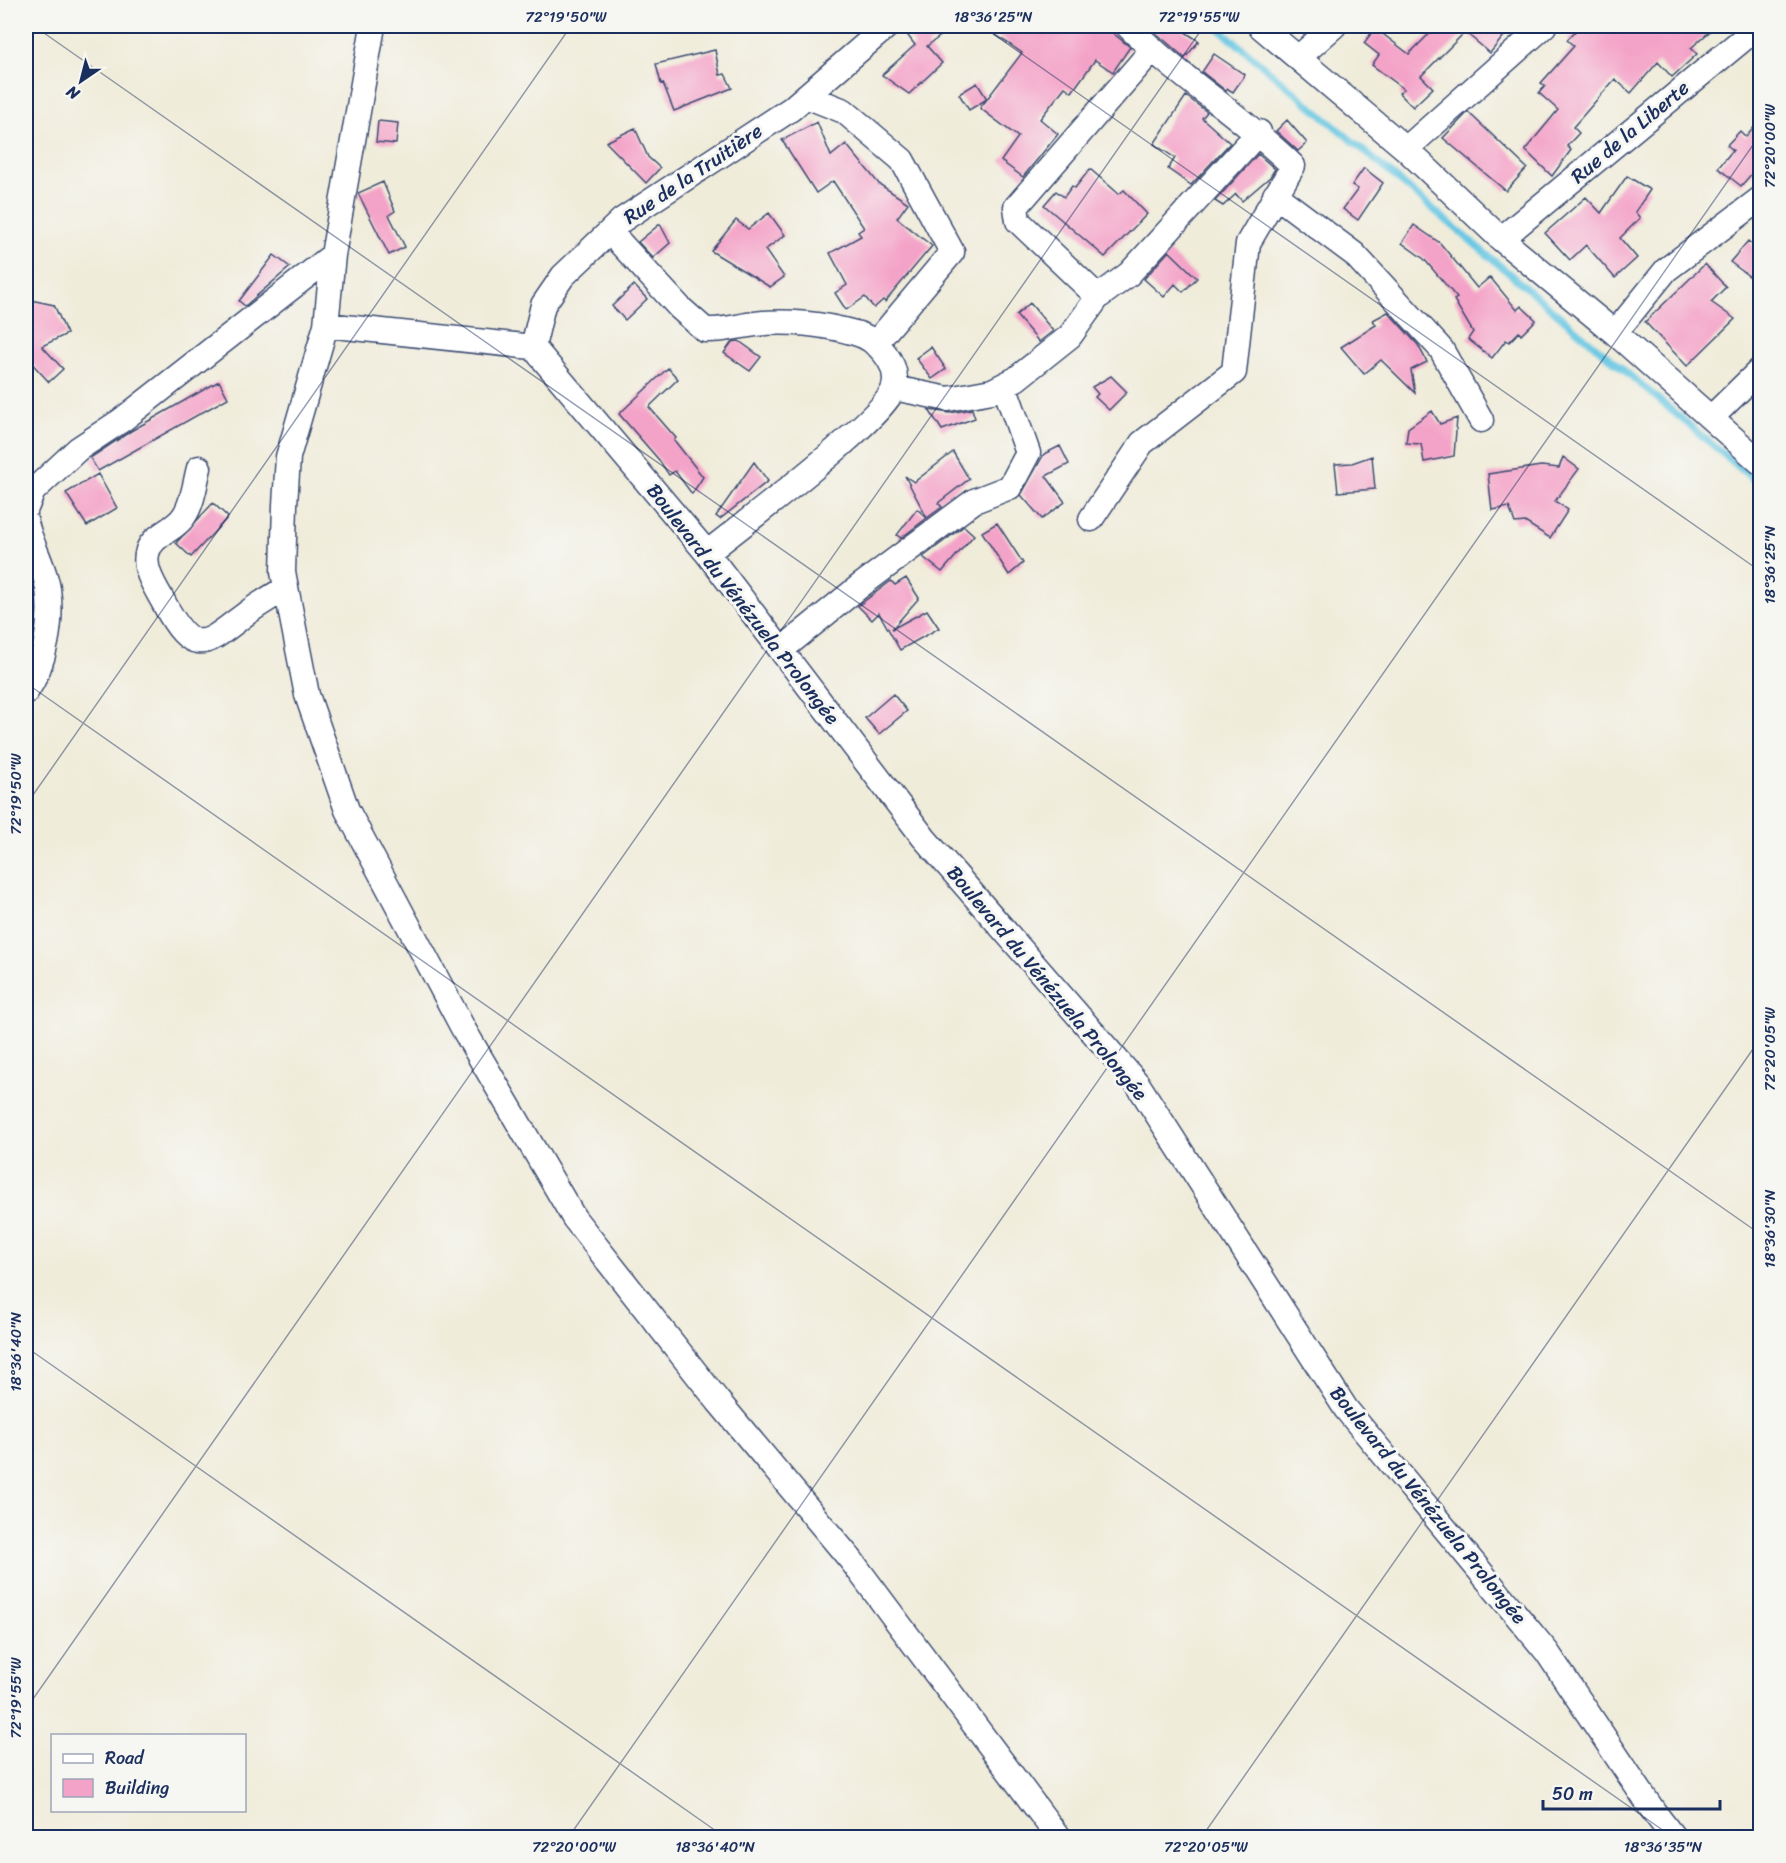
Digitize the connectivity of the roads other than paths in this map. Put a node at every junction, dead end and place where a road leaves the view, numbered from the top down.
1 (373, 26) edge
2 (887, 26) edge
3 (1128, 26) edge
4 (1260, 26) edge
5 (1334, 26) edge
6 (1544, 26) edge
7 (1759, 26) edge
8 (1152, 50) junction
9 (1298, 58) junction
10 (806, 96) junction
11 (1259, 132) junction
12 (1406, 149) junction
13 (1275, 195) junction
14 (1761, 199) edge
15 (610, 232) junction
16 (1501, 238) junction
17 (333, 255) junction
18 (1098, 297) junction
19 (326, 325) junction
20 (1615, 333) junction
21 (875, 344) junction
22 (533, 347) junction
23 (1761, 370) edge
24 (1004, 385) junction
25 (894, 388) junction
26 (1712, 417) junction
27 (1481, 420) dead end
28 (1761, 462) edge
29 (199, 468) dead end
30 (28, 497) edge
31 (1091, 519) dead end
32 (26, 523) edge
33 (707, 553) junction
34 (285, 588) junction
35 (781, 650) junction
36 (26, 692) edge
37 (1059, 1838) edge
38 (1674, 1838) edge

1 - 17 street
2 - 10 street, Rue de la Truitière
3 - 8 street
4 - 9 street
5 - 9 street
6 - 12 street
7 - 16 street, Rue de la Liberte
8 - 11 street
8 - 18 street
9 - 12 street
10 - 15 street, Rue de la Truitière
10 - 21 street
11 - 13 street
11 - 18 street
12 - 16 street
13 - 27 street
13 - 31 street
14 - 20 street
15 - 21 street
15 - 22 street, Rue de la Truitière
16 - 20 street
17 - 19 street
17 - 30 street
18 - 24 street
19 - 22 street
19 - 34 street
20 - 26 street
21 - 25 street
22 - 33 street, Boulevard du Vénézuela Prolongée
23 - 26 street
24 - 25 street
24 - 35 street
25 - 33 street
26 - 28 street
29 - 34 street
32 - 36 street
33 - 35 street, Boulevard du Vénézuela Prolongée
34 - 37 street
35 - 38 street, Boulevard du Vénézuela Prolongée

